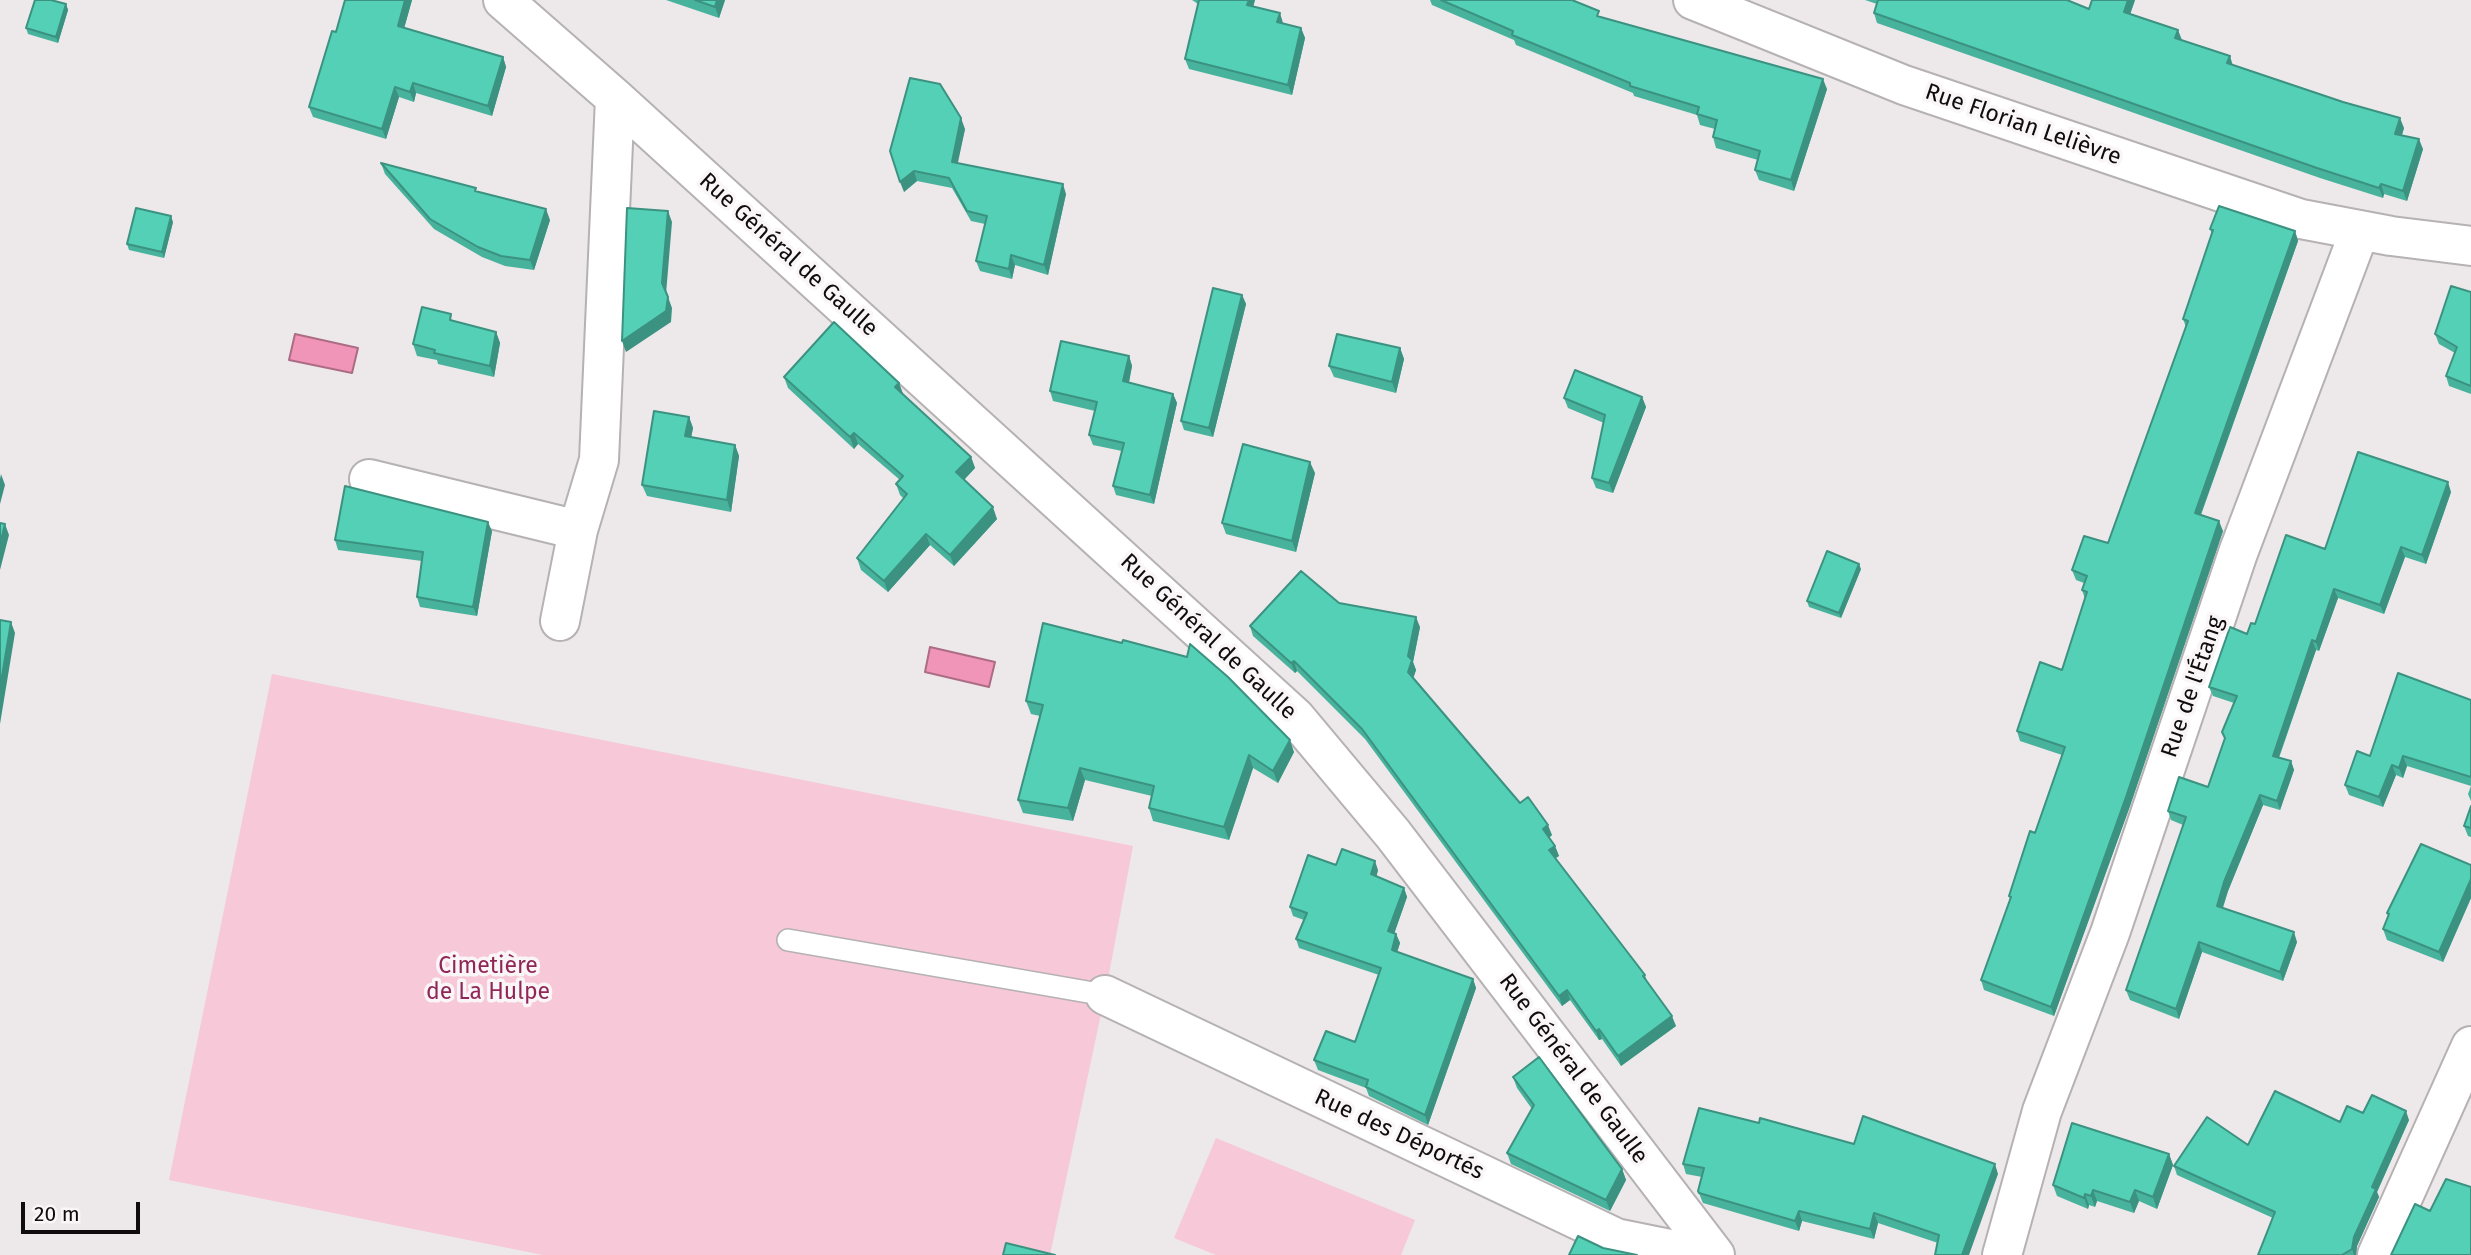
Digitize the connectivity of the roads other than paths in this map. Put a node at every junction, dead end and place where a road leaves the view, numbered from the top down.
1 (503, 0) edge
2 (1693, 0) edge
3 (615, 98) junction
4 (2360, 230) junction
5 (2471, 246) edge
6 (369, 479) dead end
7 (578, 530) junction
8 (560, 621) dead end
9 (788, 940) dead end
10 (1105, 995) joint
11 (2471, 1046) edge
12 (1700, 1255) edge
13 (1715, 1255) edge
14 (2002, 1255) edge
15 (2378, 1255) edge

1 - 3 street, Rue Général de Gaulle
2 - 4 street, Rue Florian Lelièvre
3 - 7 street
3 - 13 street, Rue Général de Gaulle
4 - 5 street
4 - 14 street, Rue de l'Étang
6 - 7 street
7 - 8 street
9 - 10 lane
10 - 12 street, Rue des Déportés
11 - 15 street

